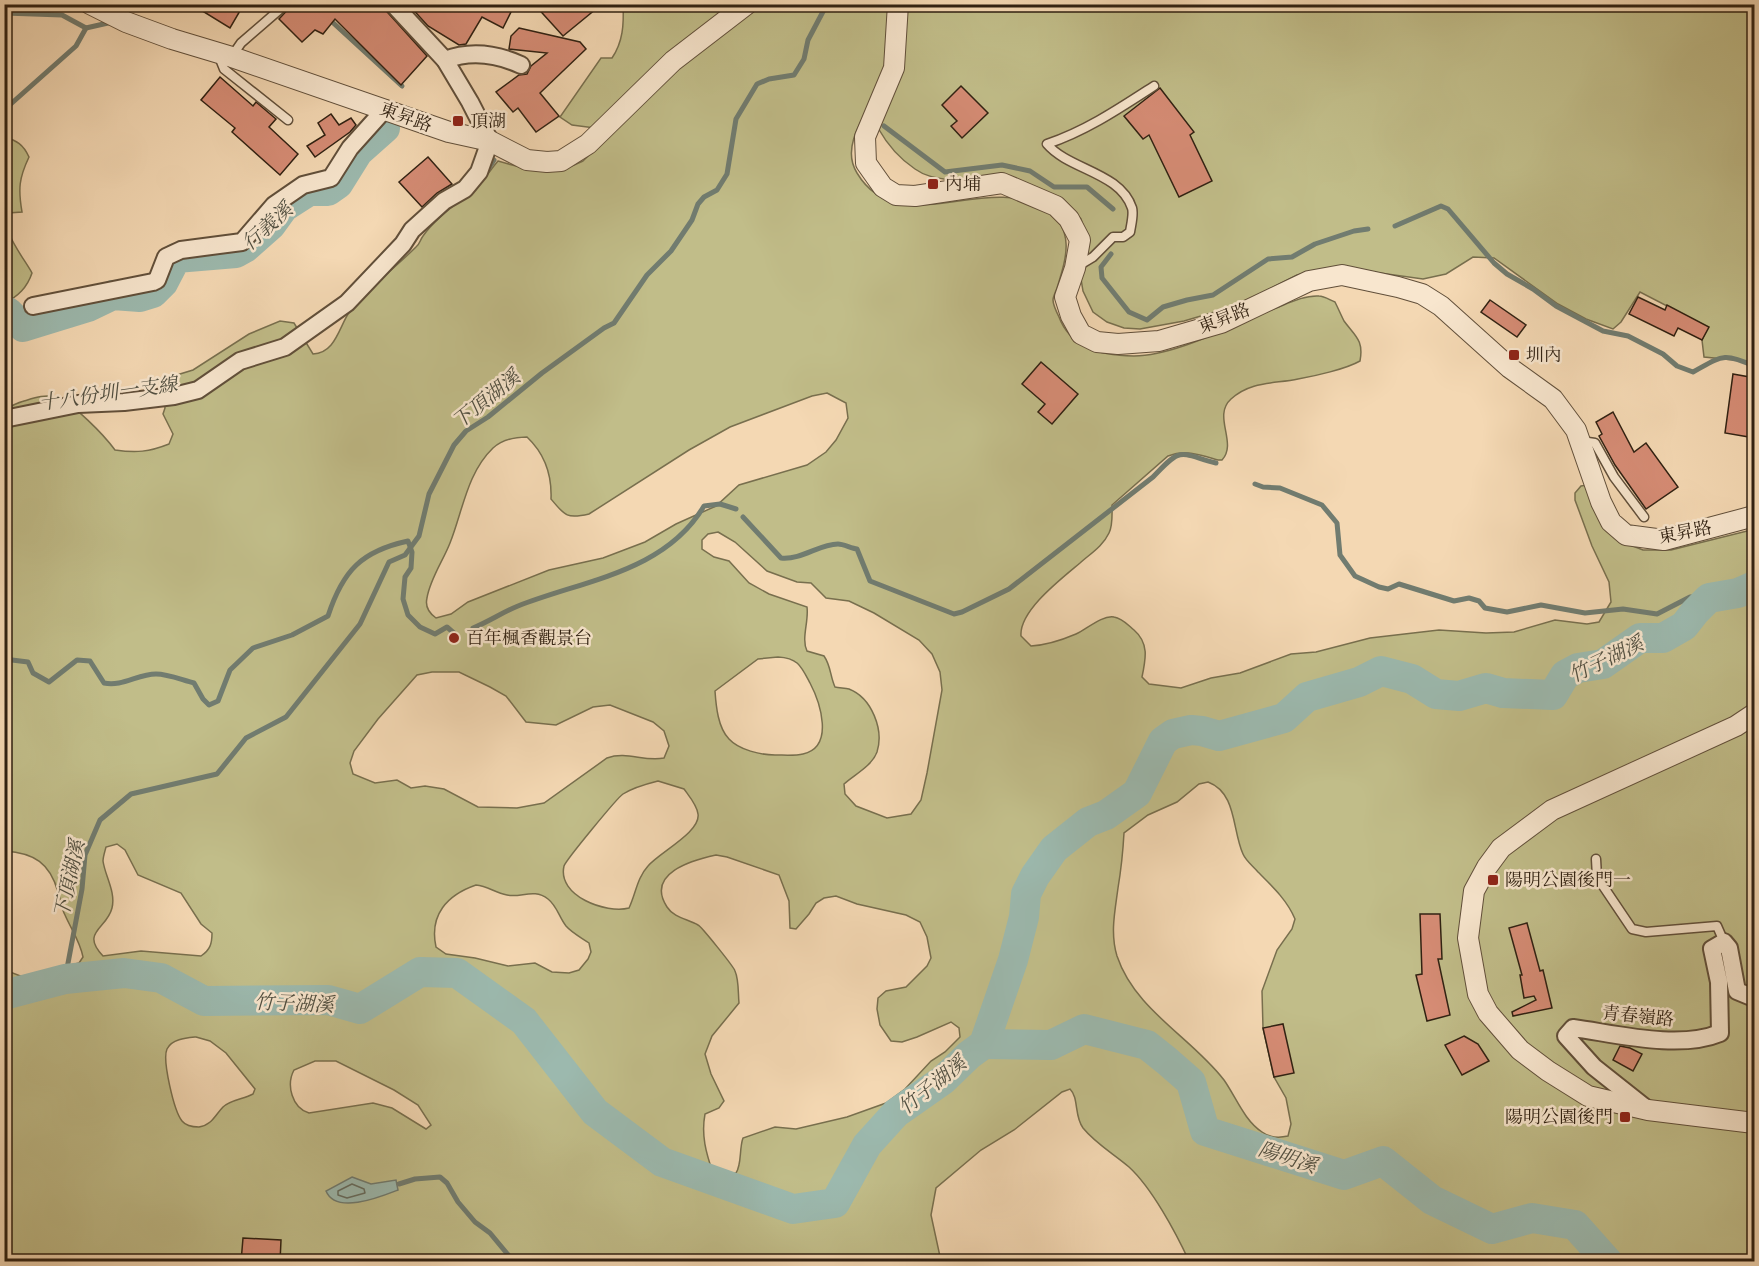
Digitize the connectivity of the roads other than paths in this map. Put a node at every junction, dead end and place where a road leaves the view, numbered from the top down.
1 (90, 4) edge
2 (286, 4) edge
3 (393, 4) edge
4 (747, 4) edge
5 (898, 4) edge
6 (225, 55) junction
7 (445, 60) junction
8 (521, 65) dead end
9 (1154, 86) dead end
10 (386, 109) junction
11 (288, 120) dead end
12 (490, 141) junction
13 (1075, 268) junction
14 (33, 306) dead end
15 (4, 419) edge
16 (1581, 441) junction
17 (1755, 516) edge
18 (1644, 517) dead end
19 (1755, 714) edge
20 (1596, 859) dead end
21 (1724, 942) junction
22 (1755, 998) edge
23 (1648, 1110) junction
24 (1755, 1123) edge

1 - 6 street, 東昇路
2 - 6 lane
3 - 7 street
4 - 12 street, 東昇路
5 - 13 street, 東昇路
6 - 10 street, 東昇路
6 - 11 lane
7 - 8 street
7 - 12 street
9 - 13 lane
10 - 12 street, 東昇路
10 - 14 street
12 - 15 street
13 - 16 street, 東昇路
16 - 17 street, 東昇路
16 - 18 lane
19 - 23 street
20 - 21 lane
21 - 22 street
21 - 23 street, 青春嶺路
23 - 24 street

